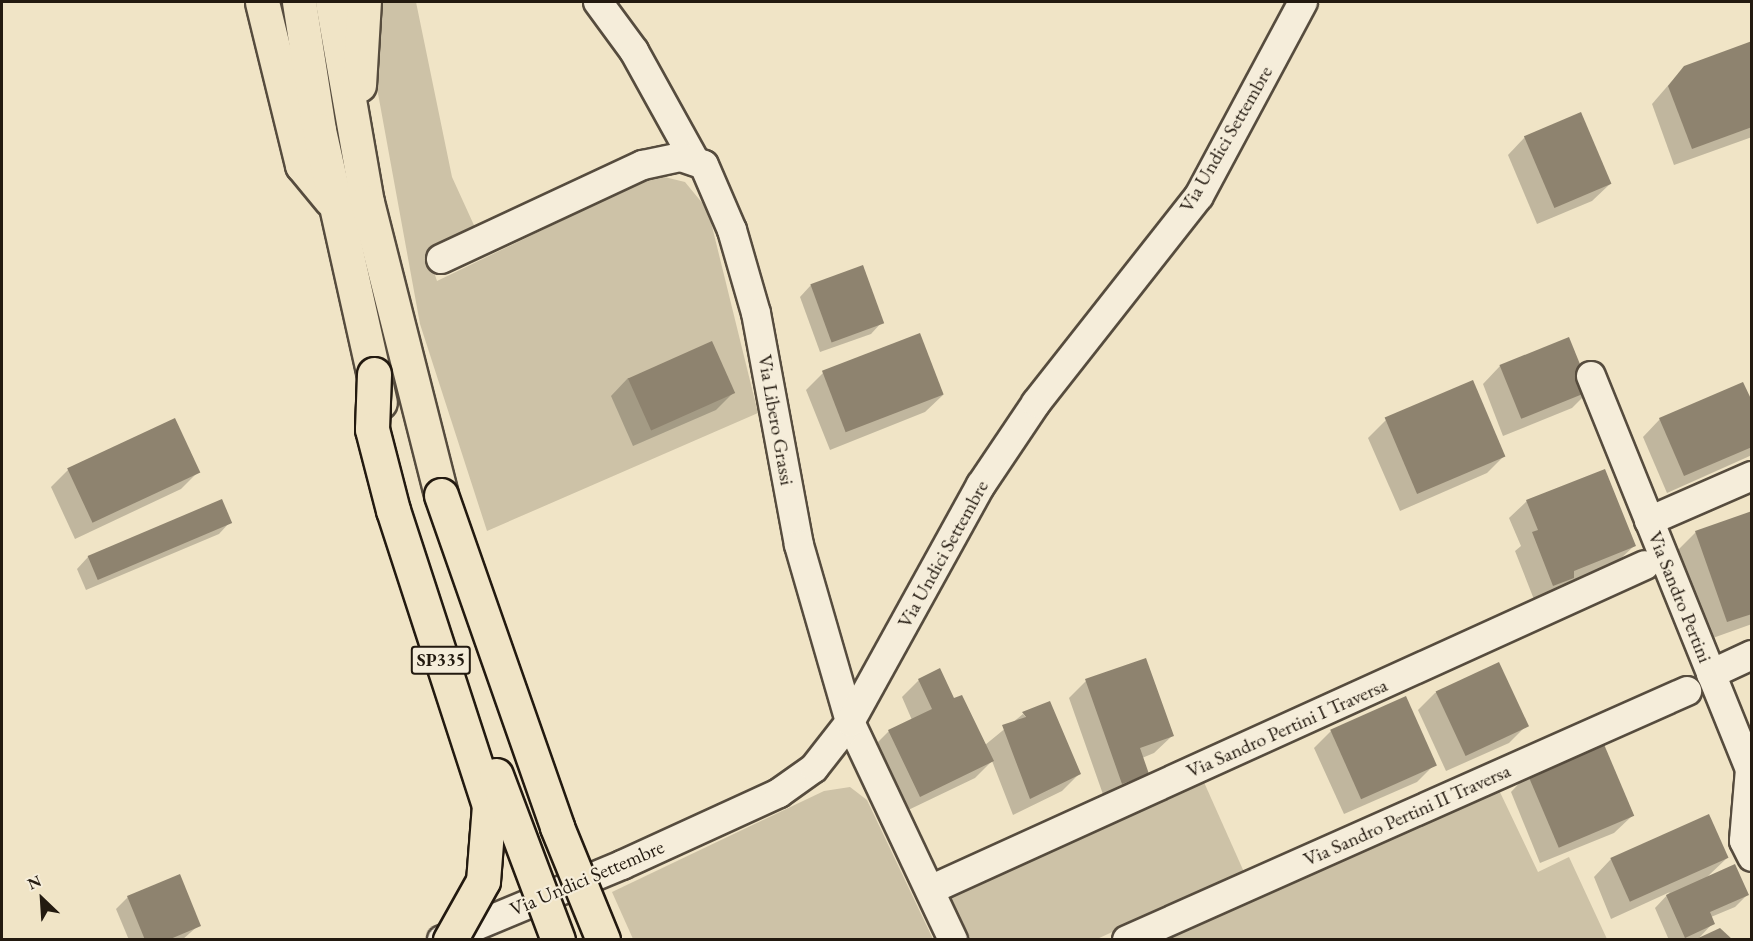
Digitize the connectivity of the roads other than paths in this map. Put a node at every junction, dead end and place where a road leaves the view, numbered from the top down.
1 (262, 2) edge
2 (299, 2) edge
3 (332, 2) edge
4 (364, 2) edge
5 (598, 2) edge
6 (1303, 2) edge
7 (356, 144) junction
8 (695, 161) junction
9 (336, 205) junction
10 (441, 259) dead end
11 (374, 374) junction
12 (1591, 376) dead end
13 (1752, 476) edge
14 (1649, 521) junction
15 (1645, 565) dead end
16 (1752, 656) edge
17 (1711, 674) junction
18 (1687, 691) dead end
19 (850, 722) junction
20 (1752, 857) edge
21 (930, 890) junction
22 (442, 939) edge
23 (450, 939) edge
24 (558, 939) edge
25 (603, 939) edge
26 (953, 939) edge
27 (1127, 939) edge

1 - 9 highway
2 - 9 highway, SP335
3 - 7 highway, SP335
4 - 7 highway
5 - 8 street, Via Libero Grassi
6 - 19 street, Via Undici Settembre
7 - 25 highway, SP335, bridge
8 - 10 street
8 - 19 street, Via Libero Grassi
9 - 11 highway, SP335
11 - 23 highway, SP335, bridge
11 - 24 highway, SP335, bridge
12 - 14 street, Via Sandro Pertini
13 - 14 street, Via Sandro Pertini
14 - 17 street, Via Sandro Pertini
15 - 21 street, Via Sandro Pertini I Traversa
16 - 17 street, Via Sandro Pertini
17 - 20 street, Via Sandro Pertini
18 - 27 street, Via Sandro Pertini II Traversa
19 - 21 street, Via Libero Grassi
19 - 22 street, Via Undici Settembre
21 - 26 street, Via Libero Grassi

